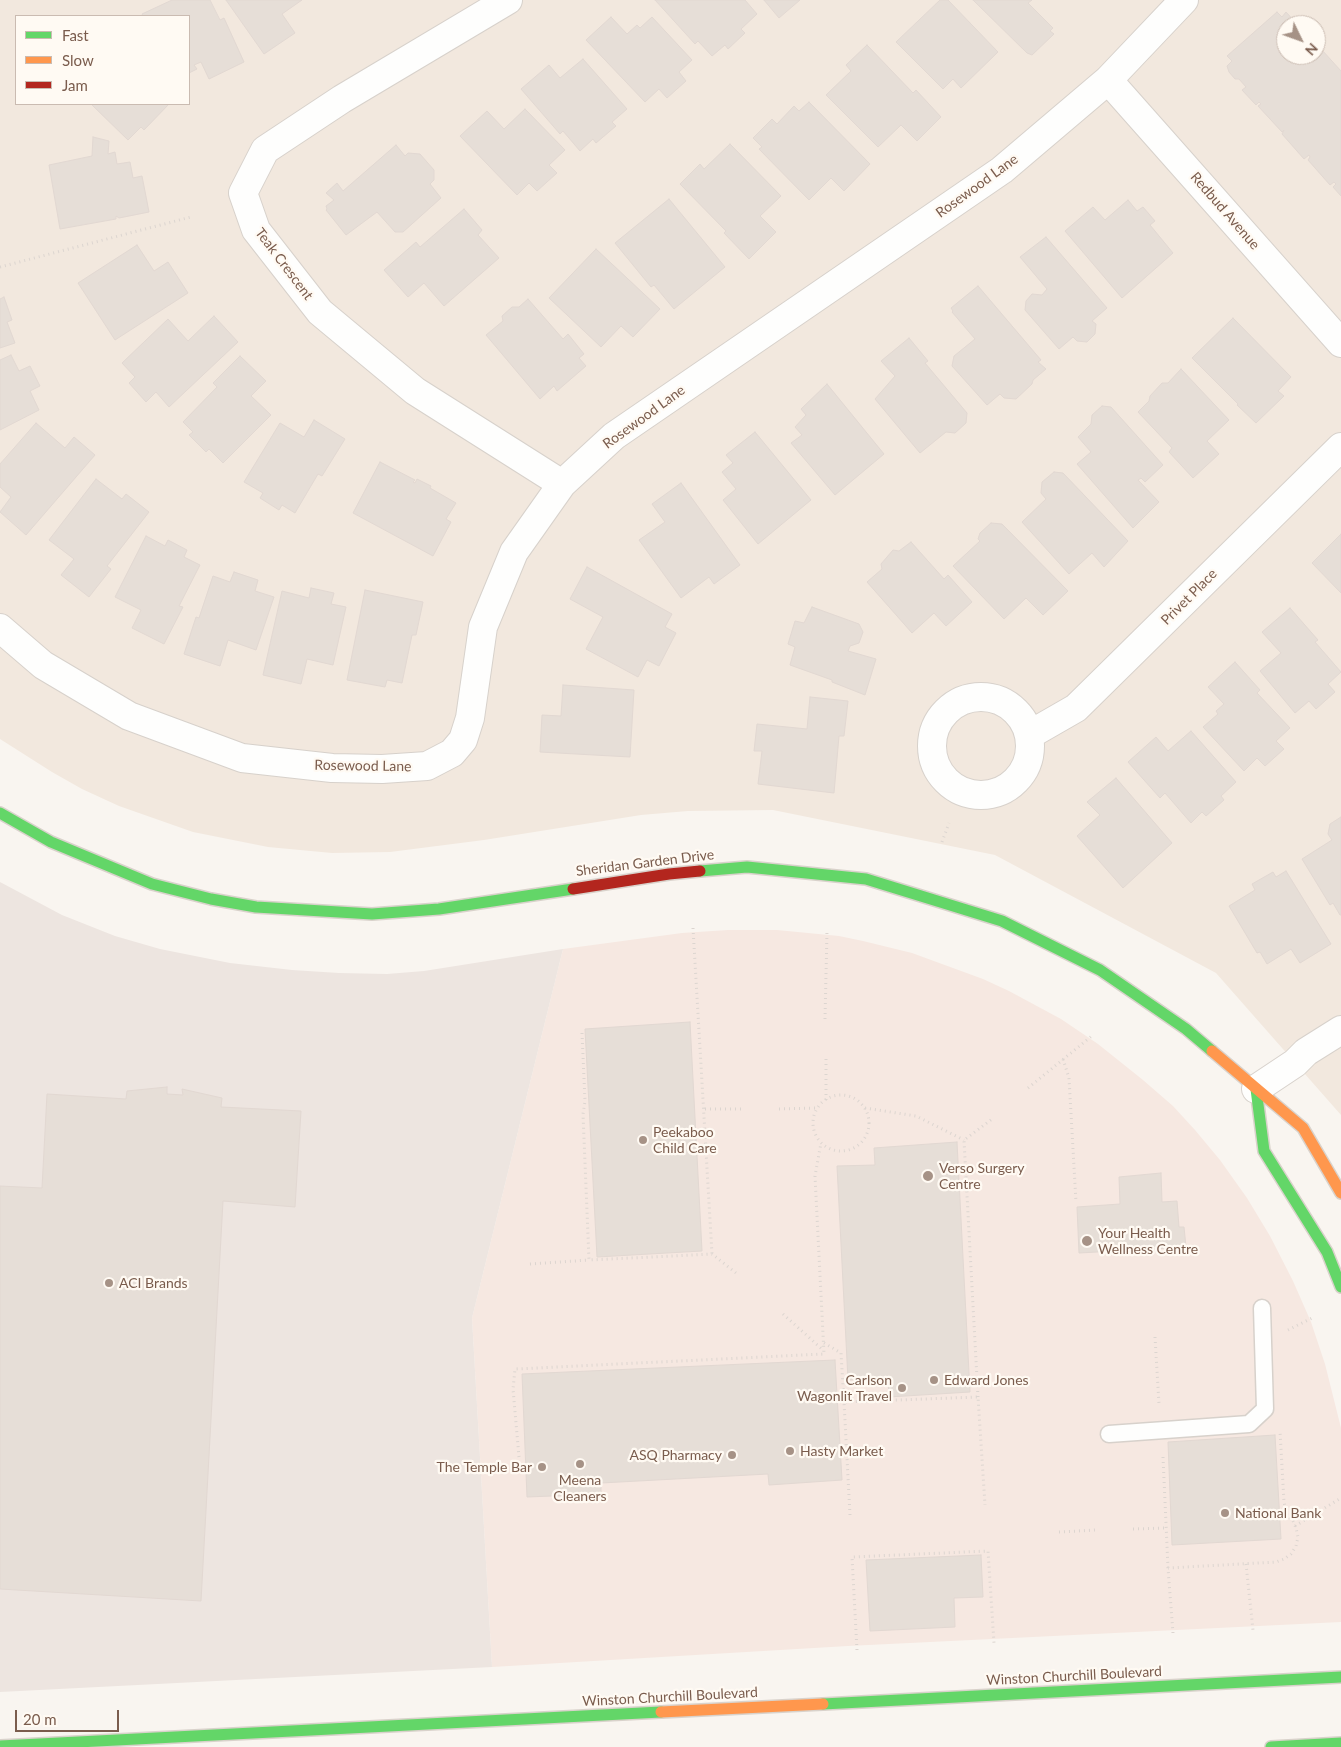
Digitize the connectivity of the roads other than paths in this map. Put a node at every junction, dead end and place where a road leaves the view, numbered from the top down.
1 (508, 0) edge
2 (1184, 0) edge
3 (1108, 80) junction
4 (1341, 342) edge
5 (1341, 447) edge
6 (562, 484) junction
7 (0, 628) edge
8 (1029, 735) dead end
9 (0, 813) edge
10 (1341, 1030) edge
11 (1256, 1090) junction
12 (1341, 1193) edge
13 (1341, 1287) edge
14 (1262, 1308) dead end
15 (1109, 1434) dead end
16 (1341, 1678) edge
17 (1341, 1743) edge
18 (0, 1746) edge
19 (1271, 1747) edge

1 - 6 street, Teak Crescent
2 - 3 street, Rosewood Lane
3 - 4 street, Redbud Avenue
3 - 6 street, Rosewood Lane
5 - 8 street, Privet Place
6 - 7 street, Rosewood Lane
9 - 11 street, Sheridan Garden Drive
10 - 11 street
11 - 12 street, Sheridan Garden Drive
11 - 13 street
14 - 15 lane
16 - 18 street, Winston Churchill Boulevard
17 - 19 street

